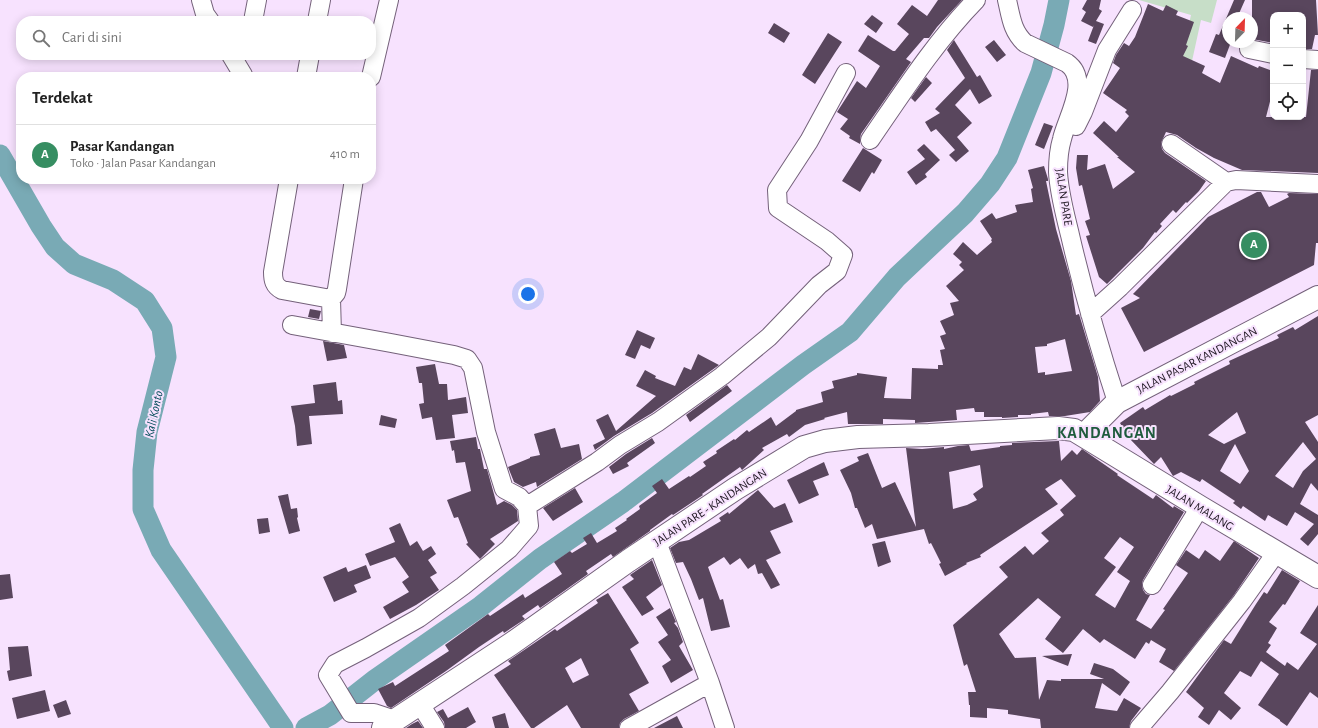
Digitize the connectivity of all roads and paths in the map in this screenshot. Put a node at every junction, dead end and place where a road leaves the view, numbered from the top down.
1 (201, 0) edge
2 (257, 0) edge
3 (321, 0) edge
4 (389, 0) edge
5 (976, 0) edge
6 (1007, 0) edge
7 (1132, 10) dead end
8 (206, 16) edge
9 (254, 16) edge
10 (318, 16) edge
11 (1249, 49) dead end
12 (1270, 53) edge
13 (376, 56) edge
14 (1306, 59) edge
15 (234, 60) edge
16 (245, 60) edge
17 (309, 60) edge
18 (375, 60) edge
19 (1318, 60) edge
20 (241, 72) edge
21 (244, 72) edge
22 (307, 72) edge
23 (372, 72) edge
24 (846, 73) dead end
25 (870, 140) dead end
26 (1061, 140) junction
27 (1171, 144) dead end
28 (1226, 182) junction
29 (288, 184) edge
30 (353, 184) edge
31 (1318, 184) edge
32 (1318, 297) edge
33 (331, 299) junction
34 (1090, 314) junction
35 (292, 326) dead end
36 (332, 333) junction
37 (1117, 402) junction
38 (1084, 435) junction
39 (527, 506) junction
40 (1200, 507) junction
41 (656, 542) junction
42 (1276, 553) junction
43 (1318, 577) edge
44 (1152, 585) dead end
45 (710, 683) junction
46 (420, 704) junction
47 (389, 724) edge
48 (435, 728) edge
49 (629, 728) edge
50 (724, 728) edge
51 (1139, 728) edge

1 - 8 street
2 - 9 street
3 - 10 street
4 - 13 street
5 - 25 street
6 - 26 street, JALAN PARE
7 - 26 street
11 - 12 street
14 - 19 street
15 - 20 street
16 - 21 street
17 - 22 street
18 - 23 street
24 - 39 street
26 - 34 street, JALAN PARE
27 - 28 street
28 - 31 street
28 - 34 street
29 - 33 street
30 - 33 street
32 - 37 main road, JALAN PASAR KANDANGAN
33 - 36 street
34 - 37 street, JALAN PARE
35 - 36 street
36 - 39 street
37 - 38 main road, JALAN PASAR KANDANGAN
38 - 40 main road, JALAN MALANG
38 - 41 main road, JALAN PARE - KANDANGAN
39 - 47 street
40 - 42 main road, JALAN MALANG
40 - 44 street
41 - 45 street
41 - 46 main road, JALAN PARE - KANDANGAN
42 - 43 main road, JALAN MALANG
42 - 51 street
45 - 49 street
45 - 50 street
46 - 47 main road, JALAN PARE - KANDANGAN
46 - 48 street

